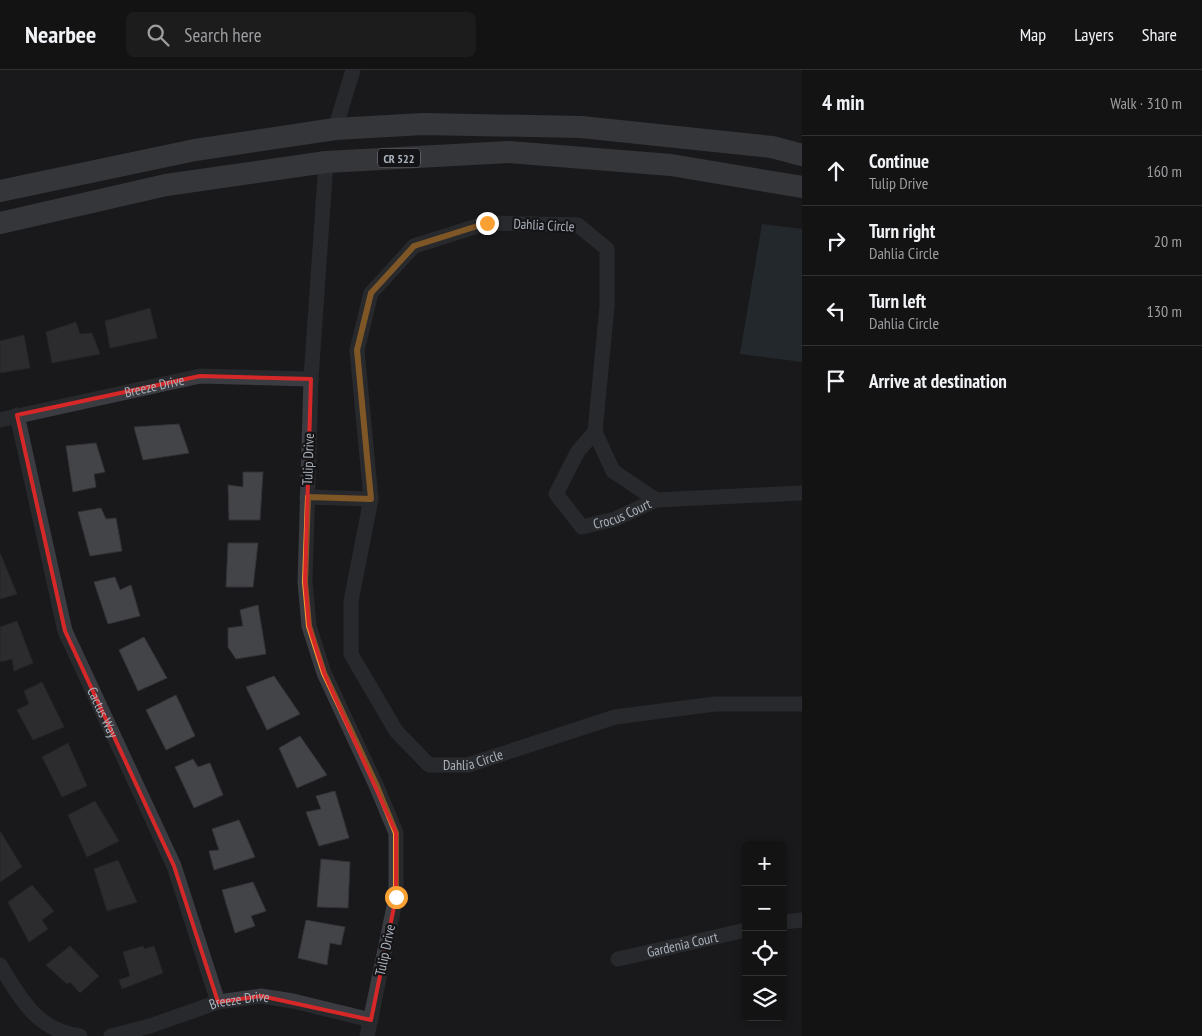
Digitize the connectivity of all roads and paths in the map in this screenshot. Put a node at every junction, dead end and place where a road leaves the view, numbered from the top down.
1 (353, 70) edge
2 (335, 129) junction
3 (802, 155) edge
4 (326, 162) junction
5 (802, 187) edge
6 (0, 191) edge
7 (0, 223) edge
8 (311, 379) junction
9 (17, 415) junction
10 (0, 420) edge
11 (595, 432) junction
12 (802, 493) edge
13 (308, 497) junction
14 (371, 499) junction
15 (656, 500) junction
16 (802, 704) edge
17 (802, 920) edge
18 (787, 922) edge
19 (742, 931) edge
20 (618, 960) dead end
21 (0, 965) edge
22 (218, 1002) junction
23 (371, 1020) junction
24 (80, 1036) edge
25 (111, 1036) edge
26 (368, 1036) edge

1 - 2 street
2 - 3 main road
2 - 6 main road
4 - 5 main road, CR 522
4 - 7 main road, CR 522
4 - 8 street, Tulip Drive
8 - 9 street, Breeze Drive
8 - 13 street, Tulip Drive
9 - 10 street, Breeze Drive
9 - 22 street, Cactus Way
11 - 14 street, Dahlia Circle
11 - 15 street
11 - 15 street, Crocus Court
12 - 15 street
13 - 14 street
13 - 23 street, Tulip Drive
14 - 16 street, Dahlia Circle
17 - 18 street
19 - 20 street, Gardenia Court
21 - 24 street
22 - 23 street, Breeze Drive
22 - 25 street, Breeze Drive
23 - 26 street, Tulip Drive

